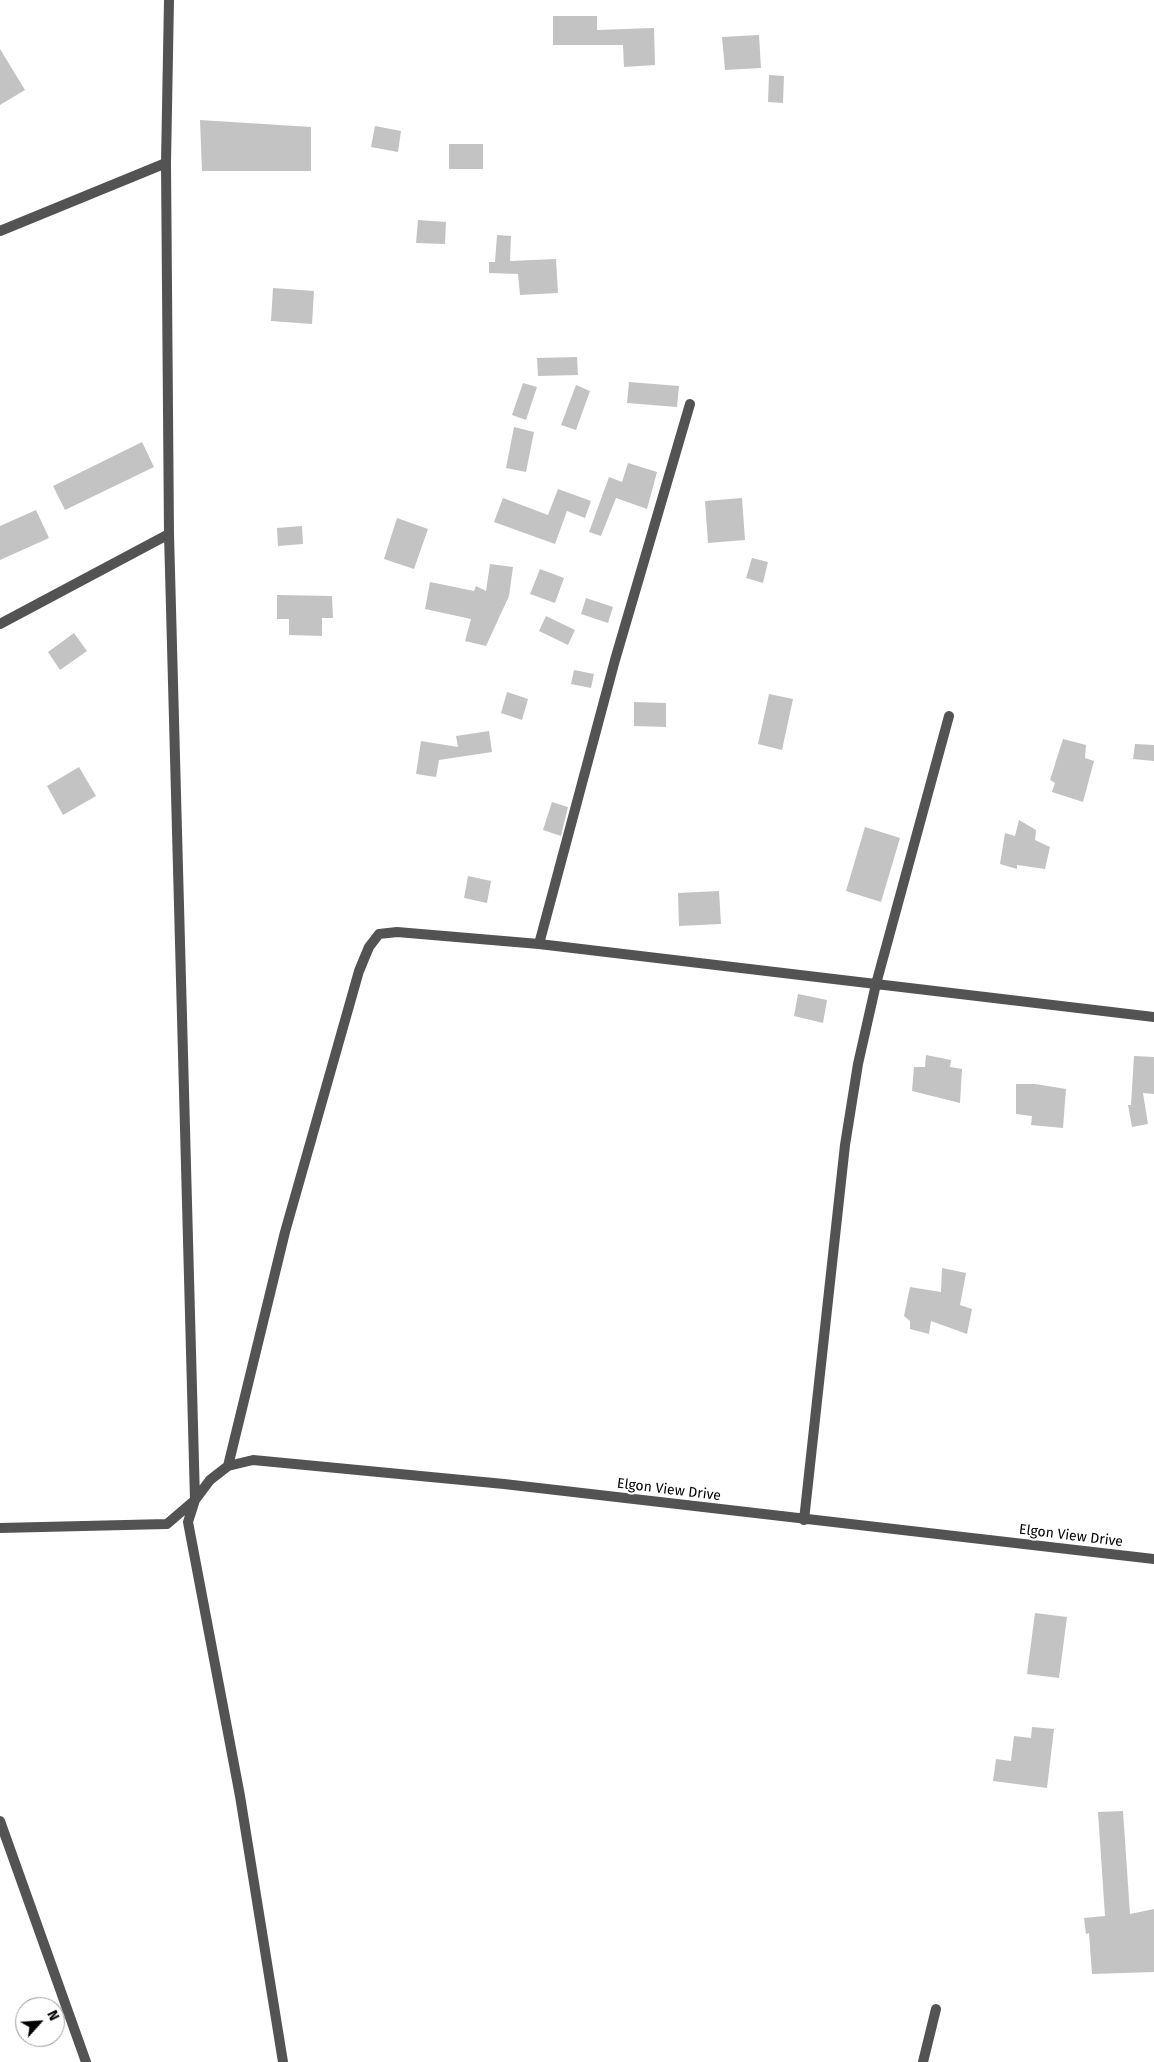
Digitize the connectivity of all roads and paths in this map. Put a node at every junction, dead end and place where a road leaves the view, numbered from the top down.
1 (168, 0) edge
2 (166, 163) junction
3 (0, 231) edge
4 (690, 404) dead end
5 (169, 534) junction
6 (0, 624) edge
7 (949, 716) dead end
8 (539, 944) junction
9 (876, 984) junction
10 (1154, 1017) edge
11 (228, 1466) junction
12 (195, 1500) junction
13 (804, 1520) junction
14 (0, 1528) edge
15 (1154, 1559) edge
16 (0, 1821) edge
17 (936, 2009) dead end
18 (86, 2062) edge
19 (283, 2062) edge
20 (923, 2062) edge

1 - 2 street
2 - 3 street
2 - 5 street
4 - 8 street
5 - 6 street
5 - 12 street
7 - 9 street
8 - 9 street
8 - 11 street
9 - 10 street
9 - 13 street
11 - 12 street, Elgon View Drive
11 - 13 street, Elgon View Drive
12 - 14 street
12 - 19 street
13 - 15 street, Elgon View Drive
16 - 18 street
17 - 20 street

